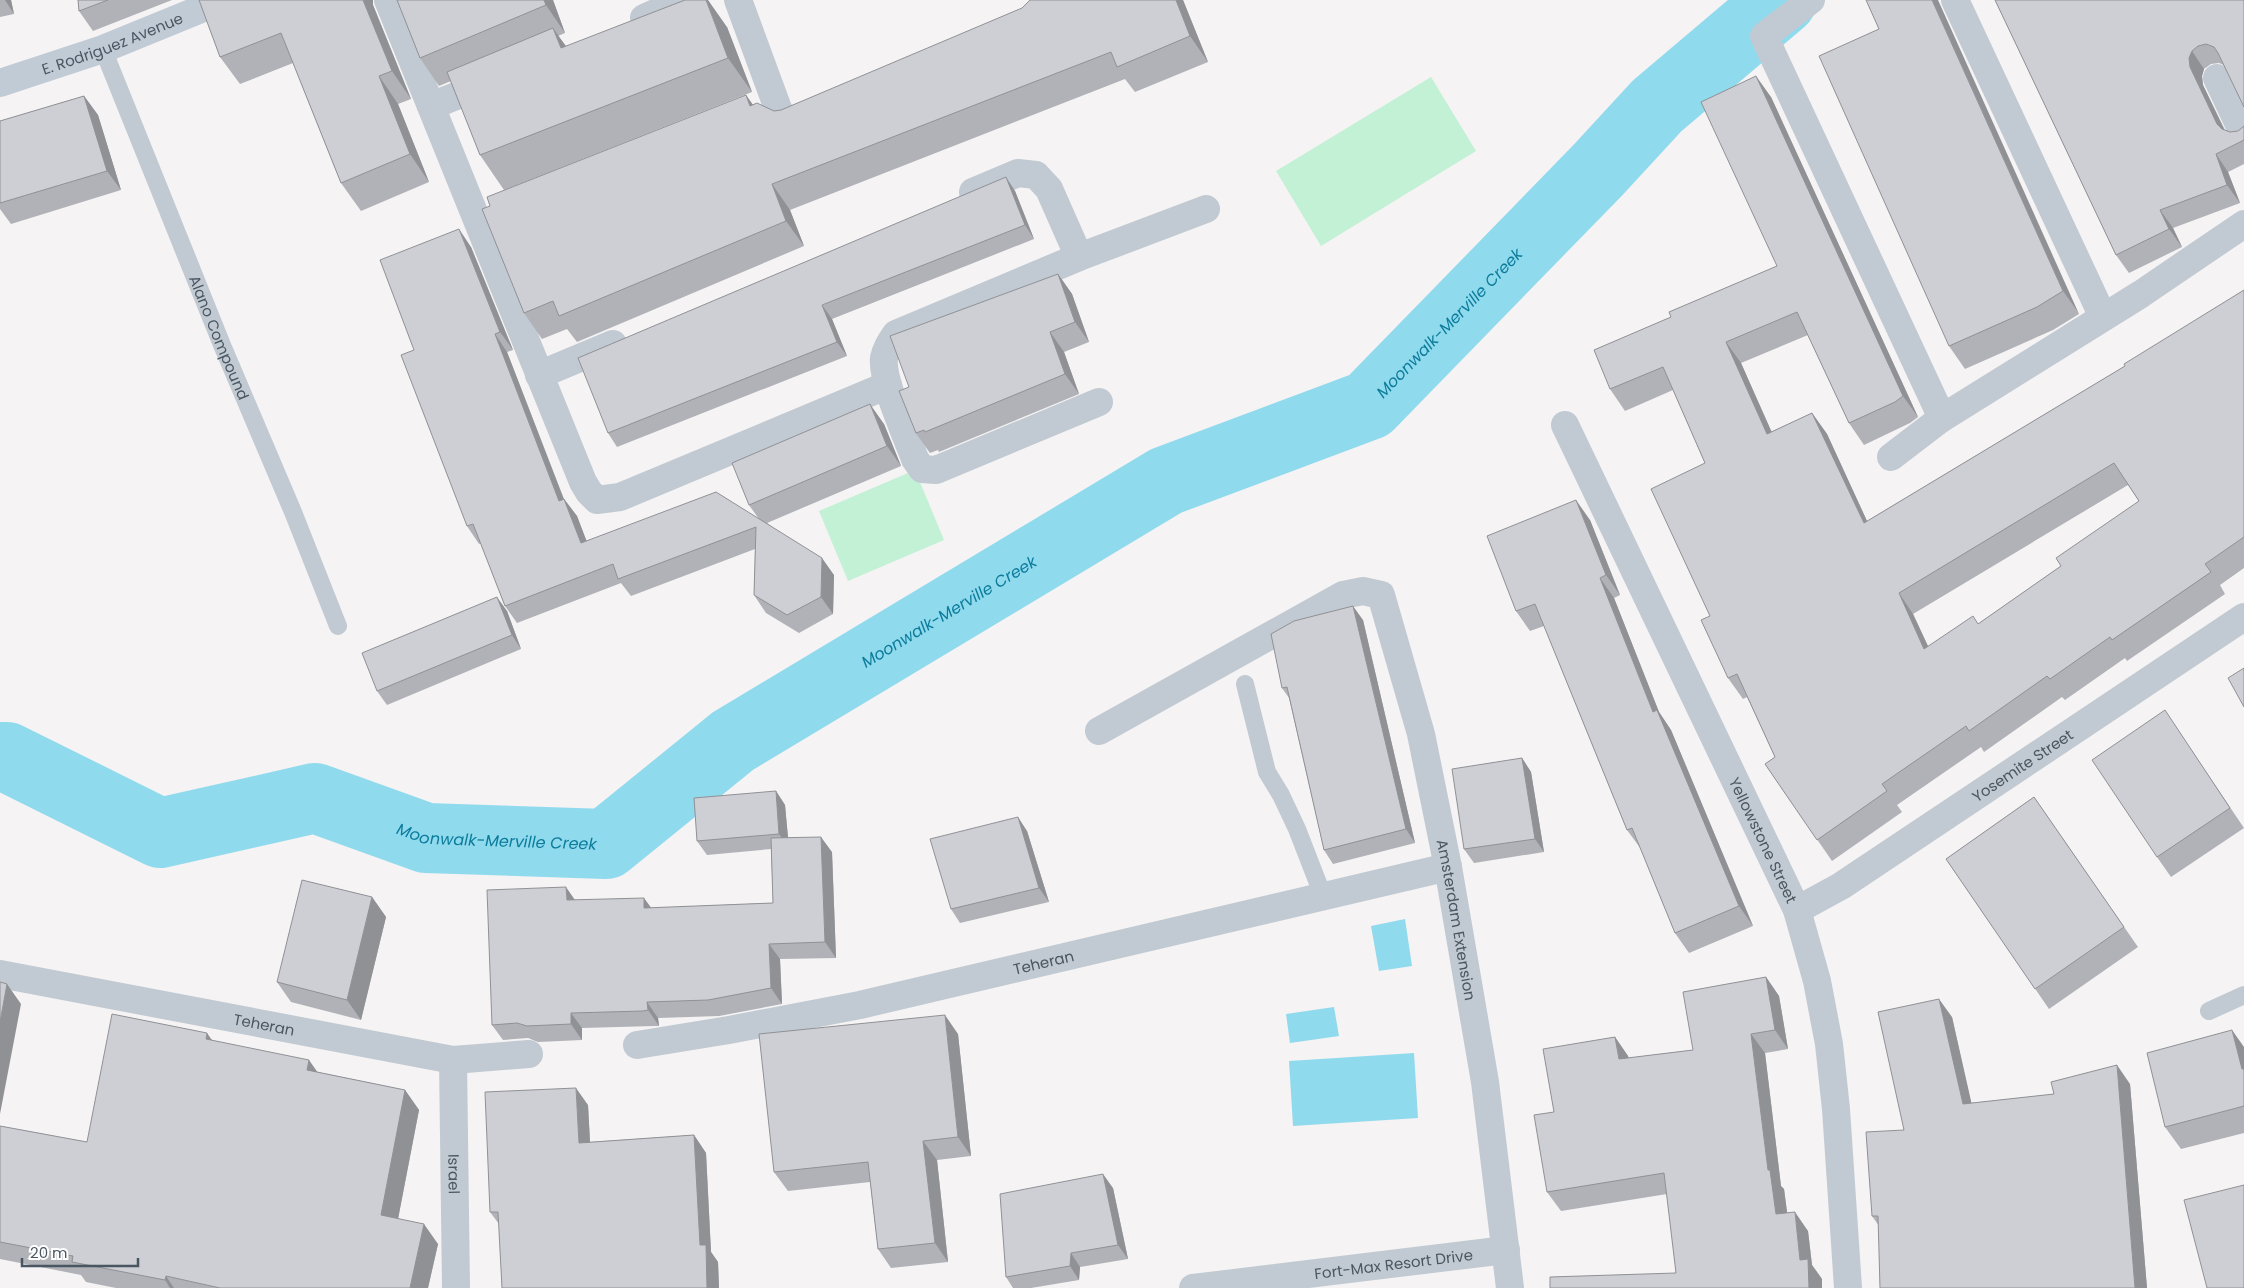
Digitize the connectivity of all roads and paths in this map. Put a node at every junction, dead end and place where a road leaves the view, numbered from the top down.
1 (223, 0) edge
2 (388, 0) edge
3 (684, 0) edge
4 (738, 0) edge
5 (1811, 0) edge
6 (1955, 0) edge
7 (632, 15) edge
8 (102, 49) junction
9 (514, 72) edge
10 (2217, 78) edge
11 (0, 83) edge
12 (431, 106) junction
13 (828, 106) edge
14 (2244, 135) edge
15 (953, 200) edge
16 (1206, 209) dead end
17 (2244, 224) edge
18 (1079, 257) junction
19 (2103, 318) junction
20 (640, 332) edge
21 (539, 375) junction
22 (888, 385) junction
23 (1099, 402) dead end
24 (1942, 418) junction
25 (1565, 425) dead end
26 (1891, 457) dead end
27 (2244, 617) edge
28 (338, 626) dead end
29 (1245, 684) dead end
30 (1099, 731) dead end
31 (1448, 866) junction
32 (1324, 896) junction
33 (1797, 910) junction
34 (0, 974) edge
35 (2244, 995) edge
36 (2209, 1011) dead end
37 (637, 1045) dead end
38 (528, 1054) dead end
39 (453, 1060) junction
40 (1506, 1250) junction
41 (456, 1288) edge
42 (1193, 1288) edge
43 (1510, 1288) edge
44 (1848, 1288) edge

1 - 8 main road, E. Rodriguez Avenue
2 - 12 street
3 - 7 street
4 - 13 street
5 - 24 street
6 - 19 street
8 - 11 main road, E. Rodriguez Avenue
8 - 28 lane, Alano Compound
9 - 12 street
10 - 14 street
12 - 21 street
15 - 18 street
16 - 18 street
17 - 19 street
18 - 22 street
19 - 24 street
20 - 21 street
21 - 22 street
22 - 23 street
24 - 26 street
25 - 33 street, Yellowstone Street
27 - 33 street, Yosemite Street
29 - 32 lane
30 - 31 street, Amsterdam Extension
31 - 32 street, Teheran
31 - 40 street, Amsterdam Extension
32 - 37 street, Teheran
33 - 44 street, Yellowstone Street
34 - 39 street, Teheran
35 - 36 lane
38 - 39 street, Teheran
39 - 41 street, Israel
40 - 42 street, Fort-Max Resort Drive
40 - 43 street, Amsterdam Extension

